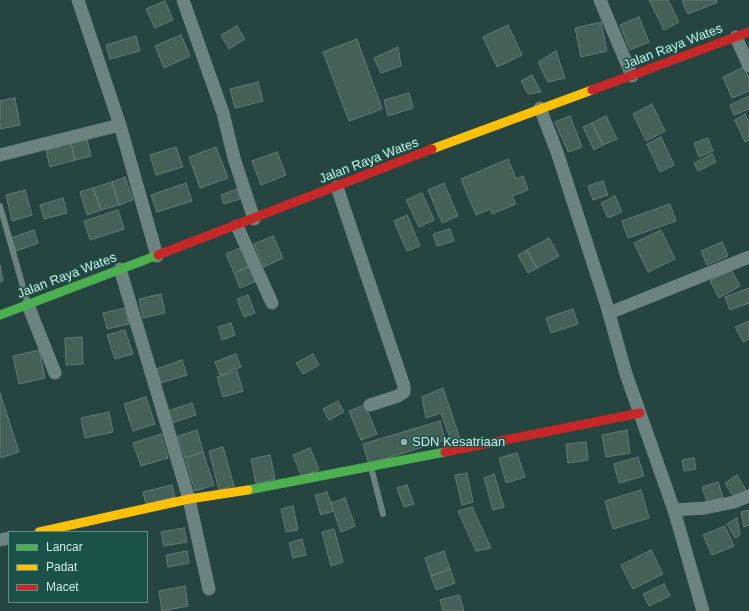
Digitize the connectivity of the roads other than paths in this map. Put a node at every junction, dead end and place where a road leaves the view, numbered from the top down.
1 (78, 0) edge
2 (183, 0) edge
3 (600, 0) edge
4 (749, 32) edge
5 (736, 37) junction
6 (749, 66) edge
7 (632, 76) junction
8 (540, 108) junction
9 (120, 125) junction
10 (0, 155) edge
11 (337, 187) junction
12 (0, 206) edge
13 (254, 220) junction
14 (237, 226) junction
15 (157, 256) junction
16 (749, 257) edge
17 (120, 269) junction
18 (272, 304) dead end
19 (28, 305) junction
20 (609, 313) junction
21 (0, 316) edge
22 (55, 373) dead end
23 (370, 405) dead end
24 (640, 413) junction
25 (371, 466) junction
26 (749, 496) edge
27 (189, 500) junction
28 (674, 510) junction
29 (383, 514) dead end
30 (44, 531) edge
31 (209, 589) dead end
32 (703, 611) edge

1 - 9 street
2 - 13 street
3 - 7 street
4 - 5 main road, Jalan Raya Wates
5 - 6 street
5 - 7 main road, Jalan Raya Wates
7 - 8 main road, Jalan Raya Wates
8 - 11 main road, Jalan Raya Wates
8 - 20 street
9 - 10 street
9 - 15 street
11 - 13 main road, Jalan Raya Wates
11 - 23 street
12 - 19 lane
13 - 14 main road, Jalan Raya Wates
14 - 15 main road, Jalan Raya Wates
14 - 18 street
15 - 17 main road, Jalan Raya Wates
16 - 20 street
17 - 19 main road, Jalan Raya Wates
17 - 27 street
19 - 21 main road, Jalan Raya Wates
19 - 22 street
20 - 24 street
24 - 25 main road
24 - 28 street
25 - 27 main road
25 - 29 lane
26 - 28 street
27 - 30 main road
27 - 31 street
28 - 32 street

